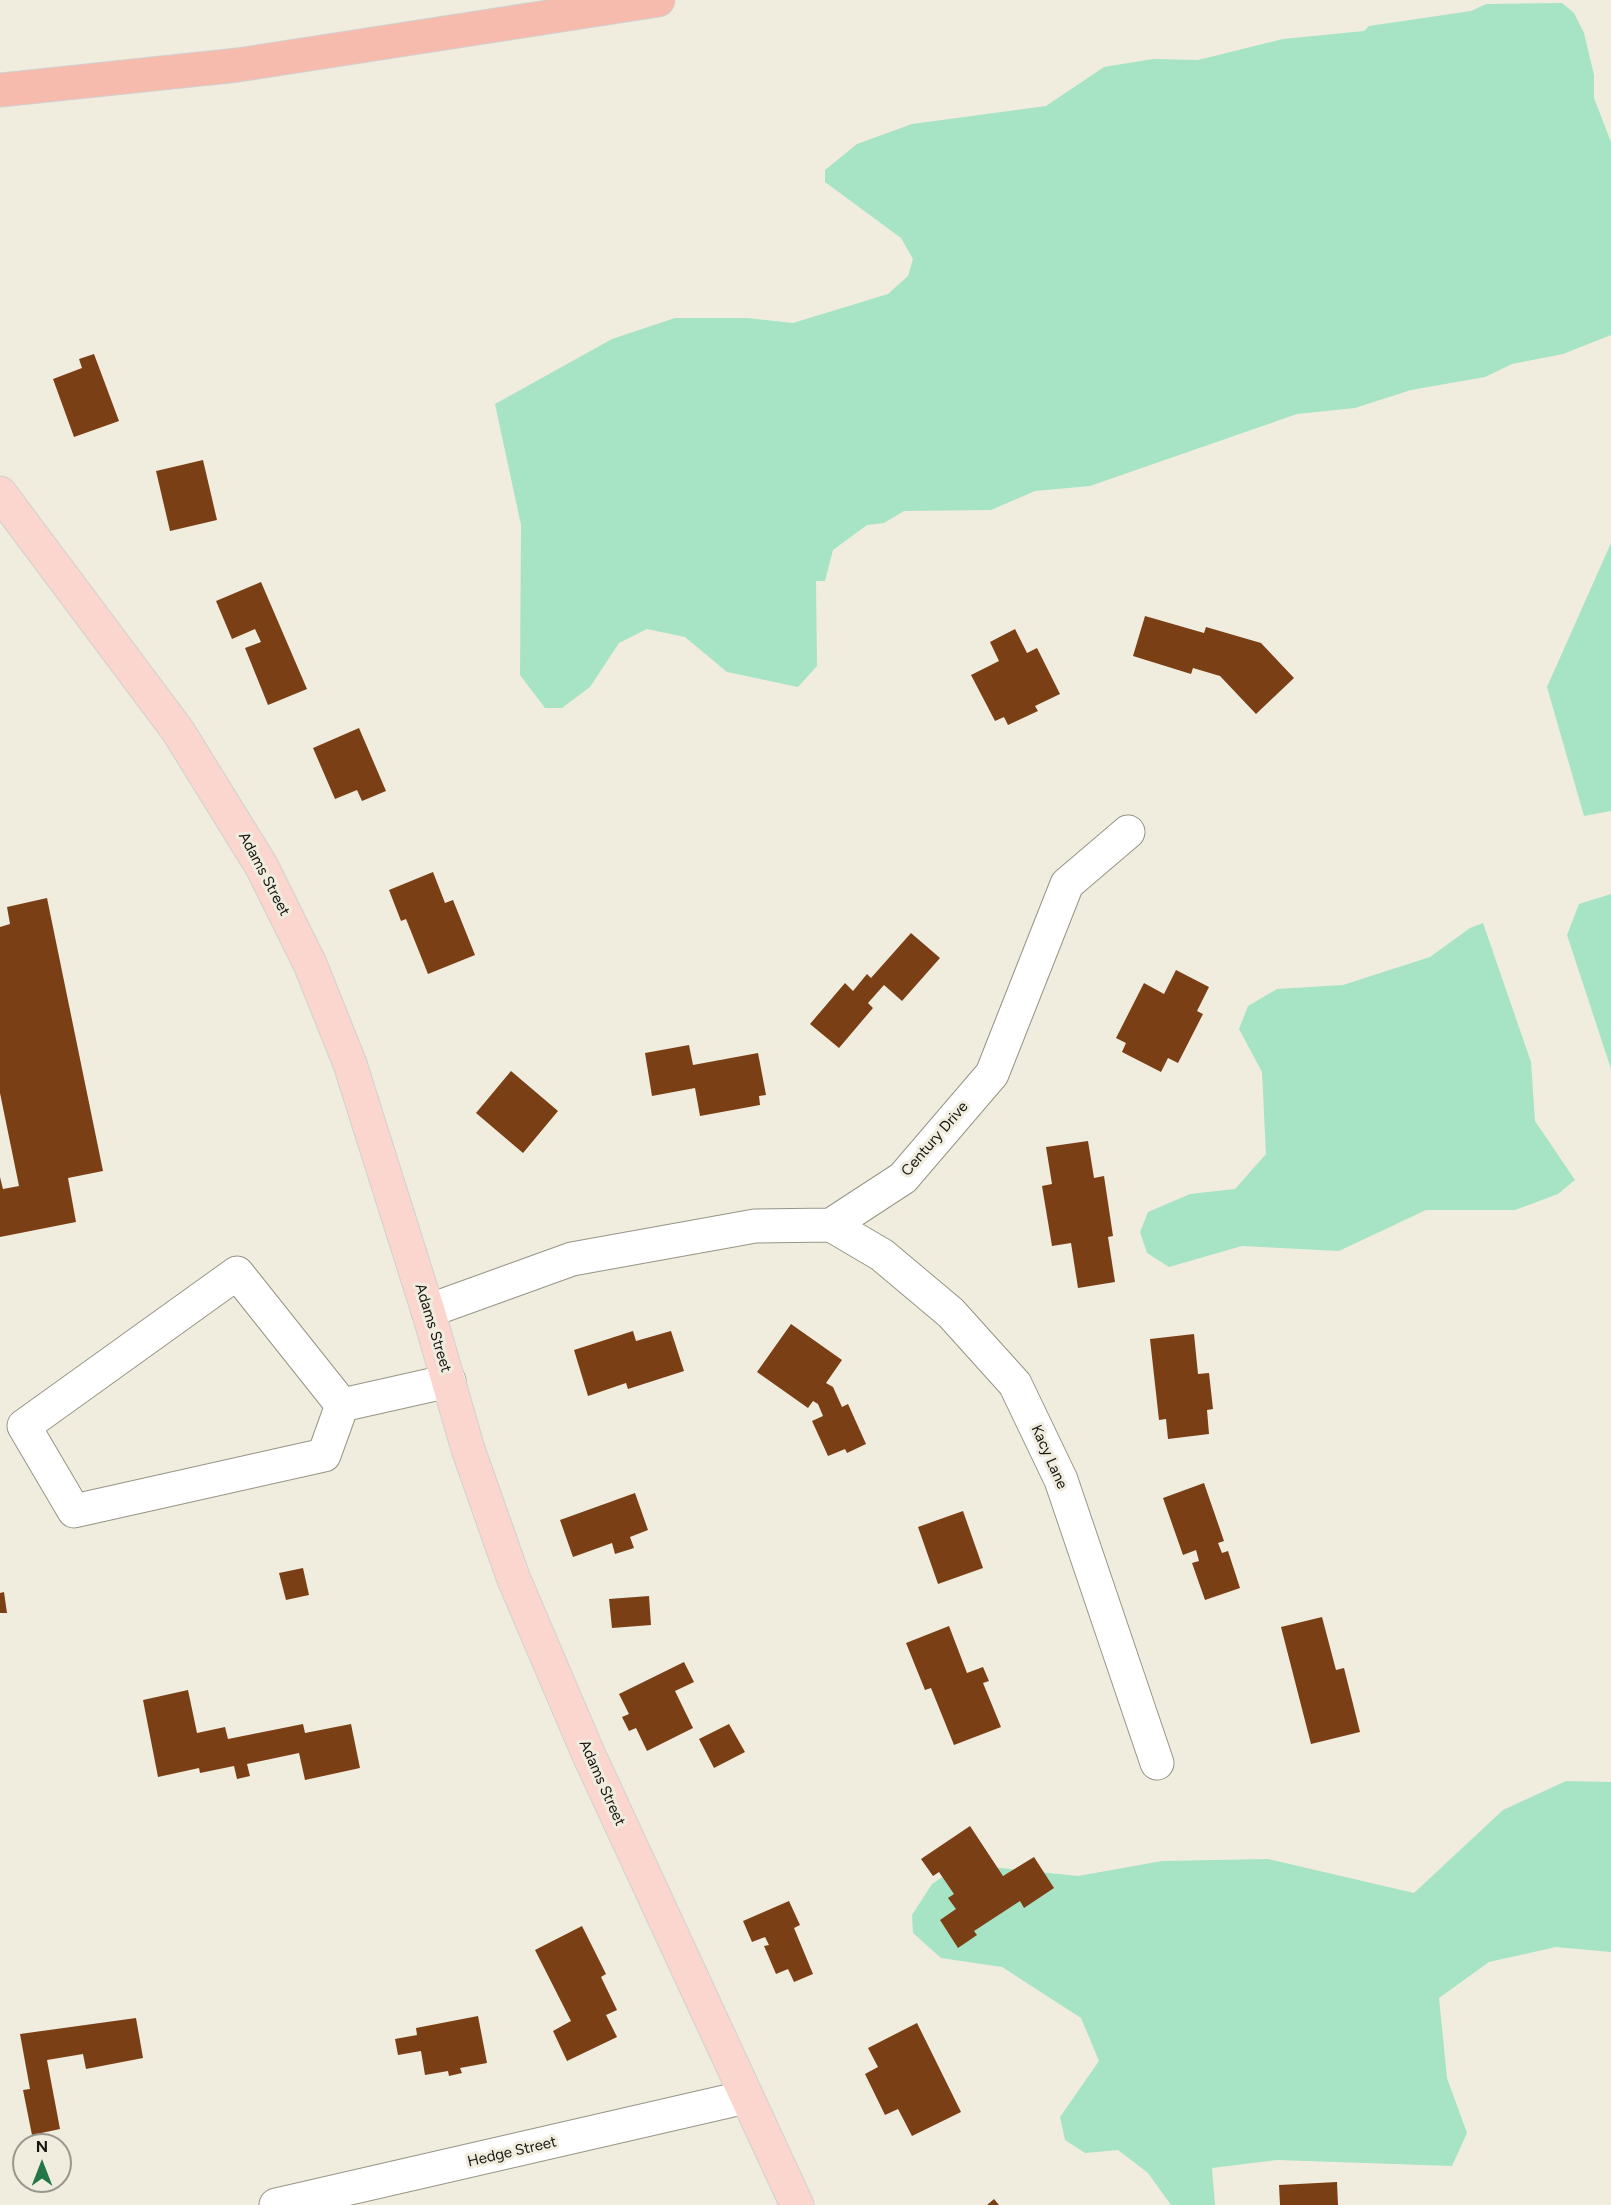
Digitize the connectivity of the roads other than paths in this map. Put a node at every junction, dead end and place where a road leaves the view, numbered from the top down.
1 (658, 0) edge
2 (0, 90) edge
3 (0, 493) edge
4 (1128, 832) dead end
5 (831, 1225) junction
6 (428, 1311) junction
7 (449, 1381) junction
8 (342, 1405) junction
9 (1157, 1763) dead end
10 (746, 2097) junction
11 (276, 2205) edge
12 (797, 2205) edge

1 - 2 highway
3 - 6 main road, Adams Street
4 - 5 street, Century Drive
5 - 6 street
5 - 9 street, Kacy Lane
6 - 7 main road, Adams Street
7 - 8 street
7 - 10 main road, Adams Street
8 - 8 street
10 - 11 street, Hedge Street
10 - 12 main road, Adams Street

